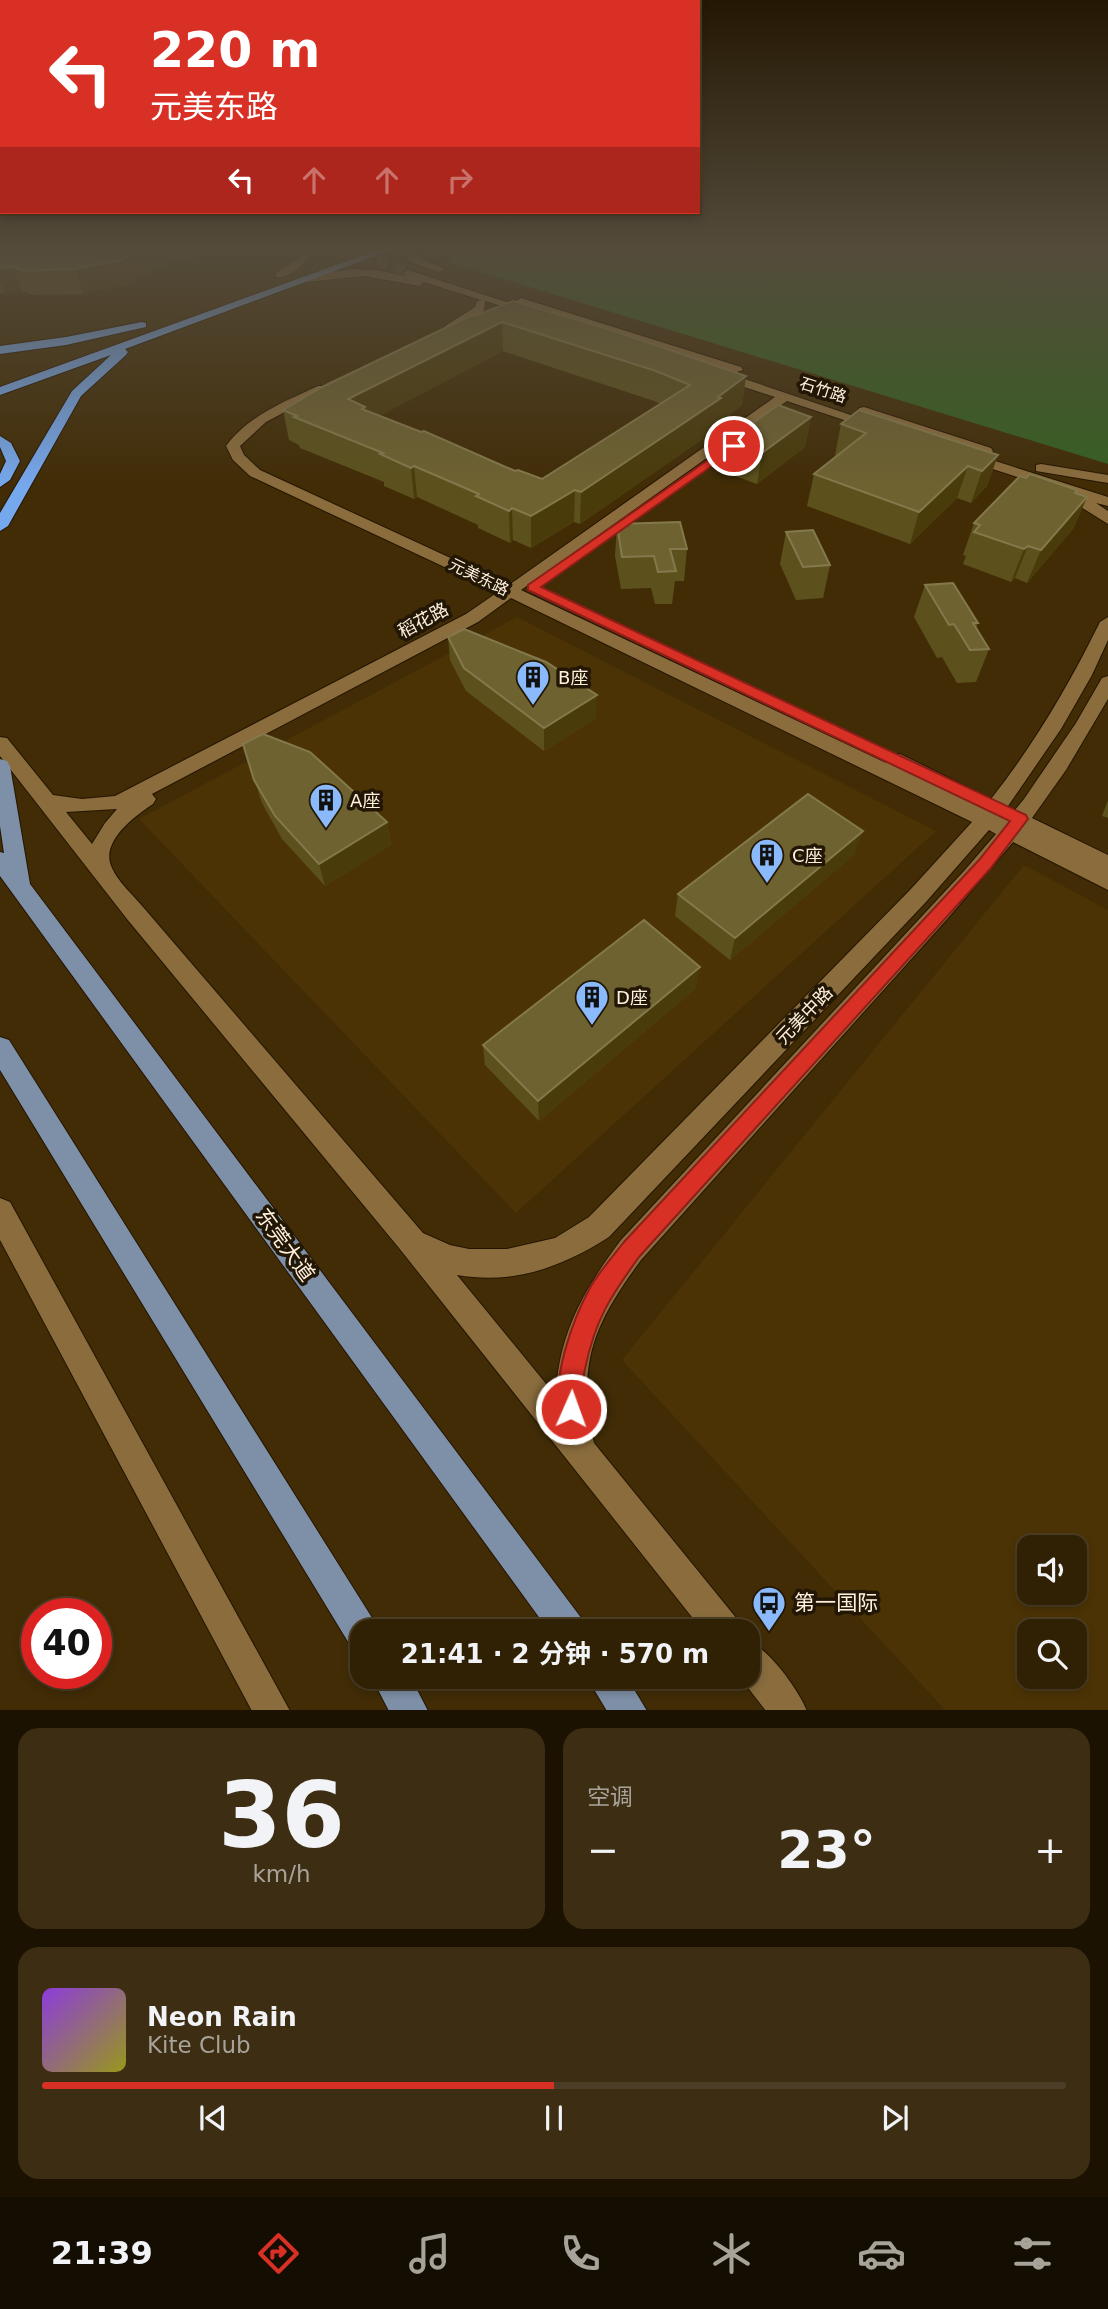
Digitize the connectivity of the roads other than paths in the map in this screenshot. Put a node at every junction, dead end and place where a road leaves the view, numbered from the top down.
1 (128, 328) edge
2 (134, 328) edge
3 (152, 328) edge
4 (153, 328) edge
5 (453, 328) edge
6 (465, 328) edge
7 (588, 328) edge
8 (598, 328) edge
9 (623, 328) edge
10 (592, 338) edge
11 (0, 350) edge
12 (661, 350) junction
13 (64, 353) dead end
14 (339, 385) edge
15 (0, 391) edge
16 (792, 398) junction
17 (0, 440) edge
18 (1031, 471) junction
19 (1108, 479) edge
20 (0, 483) edge
21 (1108, 491) edge
22 (1108, 502) edge
23 (1108, 520) edge
24 (0, 526) edge
25 (521, 590) junction
26 (1108, 622) edge
27 (1108, 682) edge
28 (0, 743) edge
29 (0, 766) edge
30 (46, 801) junction
31 (992, 814) junction
32 (1016, 825) junction
33 (0, 860) edge
34 (1108, 864) edge
35 (101, 869) junction
36 (1108, 882) edge
37 (21, 888) junction
38 (0, 1048) edge
39 (0, 1212) edge
40 (408, 1238) junction
41 (579, 1450) junction
42 (353, 1619) edge
43 (561, 1619) edge
44 (715, 1619) edge
45 (760, 1674) edge
46 (397, 1689) edge
47 (614, 1689) edge
48 (272, 1710) edge
49 (410, 1710) edge
50 (629, 1710) edge
51 (789, 1710) edge

1 - 11 highway
2 - 13 highway
3 - 15 highway
4 - 24 highway
5 - 6 street
7 - 12 street, 石竹路
8 - 12 street, 石竹路
9 - 12 street
10 - 12 street
12 - 16 street, 石竹路
12 - 18 street, 石竹路
14 - 25 street, 元美东路
16 - 18 street, 石竹路
16 - 25 street, 稻花路
17 - 20 highway
18 - 19 street
18 - 21 street, 石竹路
18 - 22 street, 石竹路
18 - 23 street
25 - 30 street, 稻花路
25 - 31 street, 元美东路
25 - 35 street, 稻花路
26 - 31 street, 元美中路
27 - 32 street, 元美中路
28 - 30 street
29 - 37 main road
30 - 35 street
31 - 32 street, 元美东路
31 - 40 street, 元美中路
32 - 34 street, 元美东路
32 - 36 street, 元美东路
32 - 41 street, 元美中路
33 - 37 main road, 东莞大道
35 - 40 street
37 - 43 main road, 东莞大道
38 - 42 main road
39 - 48 street
40 - 41 street
41 - 44 street
45 - 51 street
46 - 49 main road
47 - 50 main road

